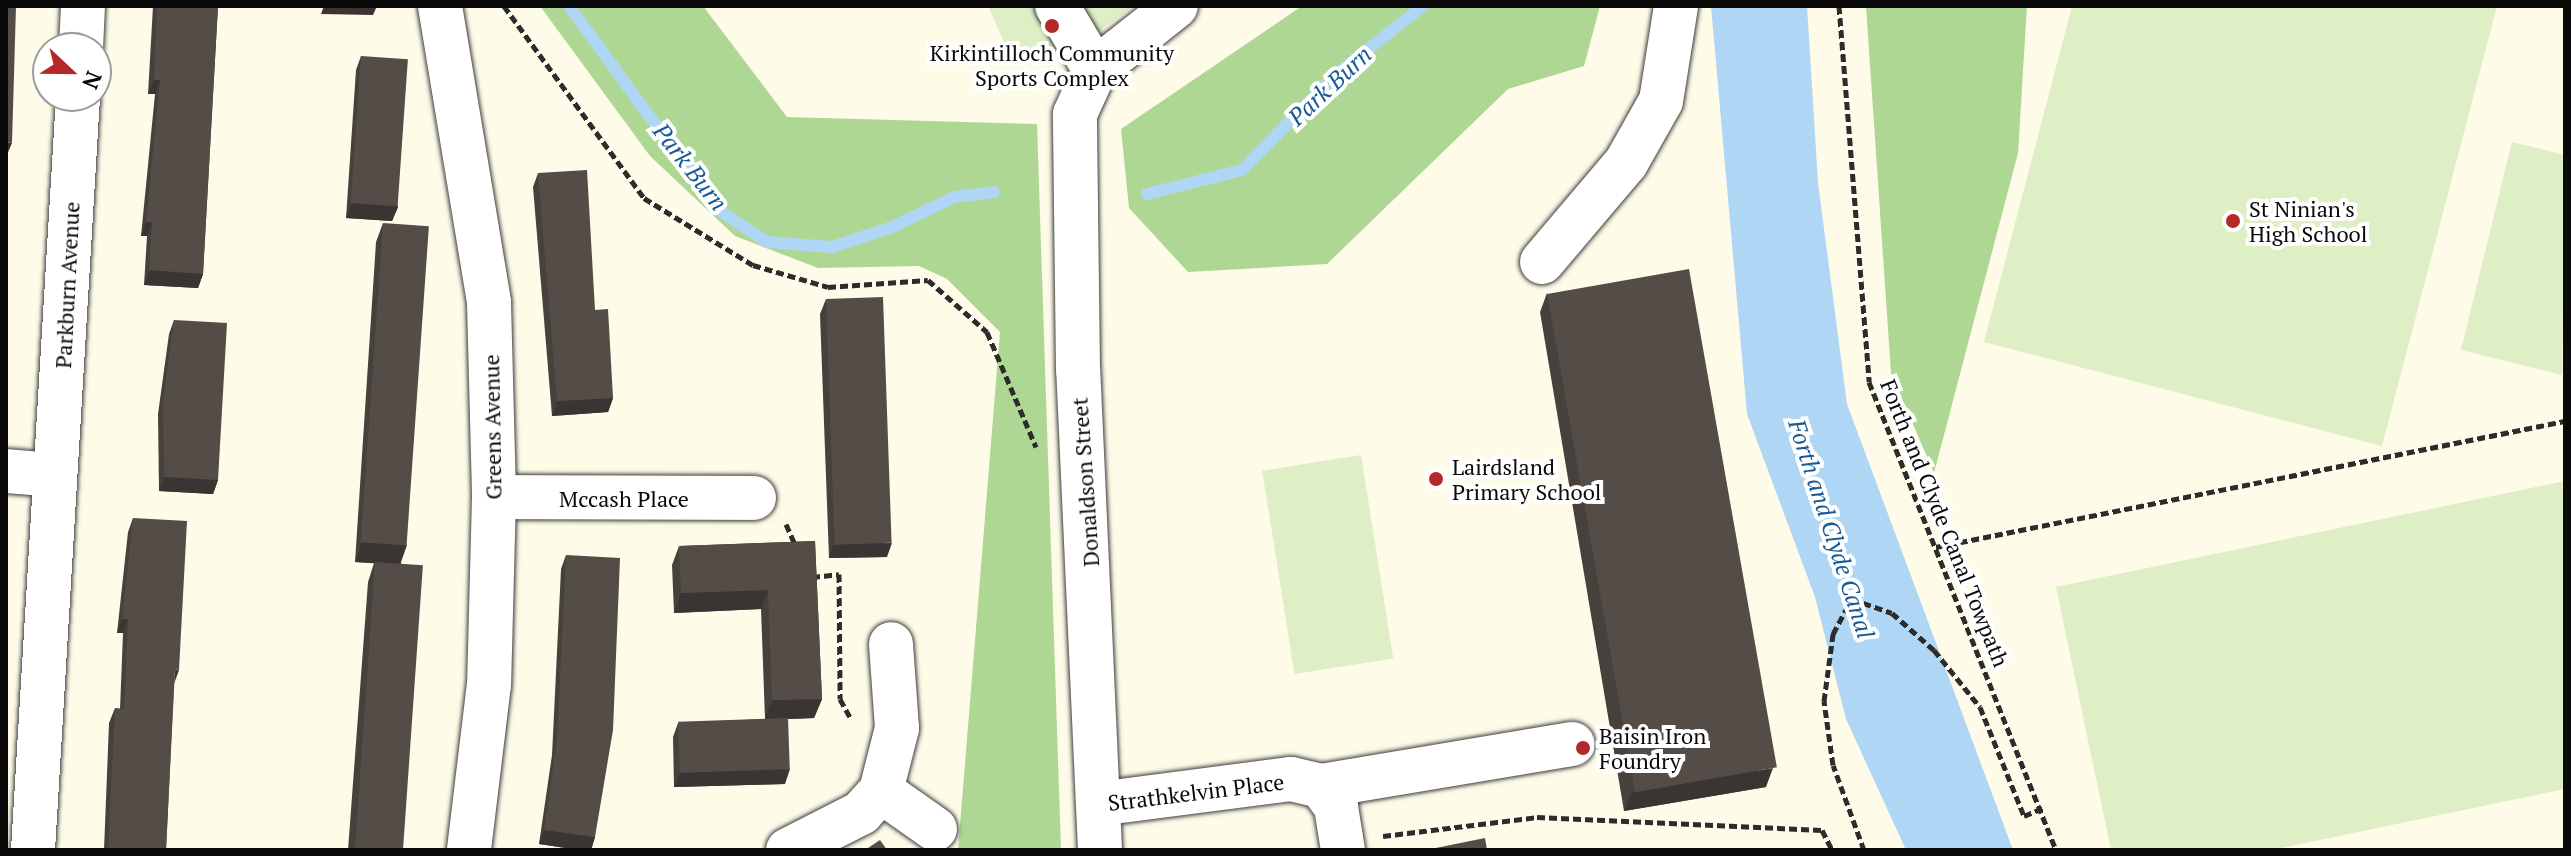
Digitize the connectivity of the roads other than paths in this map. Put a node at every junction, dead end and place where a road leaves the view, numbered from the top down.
1 (83, 6) edge
2 (440, 6) edge
3 (1057, 6) edge
4 (1176, 6) edge
5 (1676, 6) edge
6 (82, 32) edge
7 (1095, 70) junction
8 (77, 112) edge
9 (1542, 262) dead end
10 (6, 471) edge
11 (55, 475) junction
12 (494, 497) junction
13 (754, 498) road end
14 (891, 644) dead end
15 (1573, 744) dead end
16 (882, 786) junction
17 (1321, 786) junction
18 (1098, 804) junction
19 (935, 829) dead end
20 (1343, 846) edge
21 (33, 850) edge
22 (469, 850) edge
23 (788, 850) edge
24 (1100, 850) edge

1 - 6 street
2 - 12 street, Greens Avenue
3 - 7 street
4 - 7 street
5 - 9 street
7 - 18 street, Donaldson Street
8 - 11 street, Parkburn Avenue
10 - 11 street
11 - 21 street, Parkburn Avenue
12 - 13 street, Mccash Place
12 - 22 street, Greens Avenue
14 - 16 street
15 - 17 street, Strathkelvin Place
16 - 19 street
16 - 23 street
17 - 18 street, Strathkelvin Place
17 - 20 street
18 - 24 street, Donaldson Street

